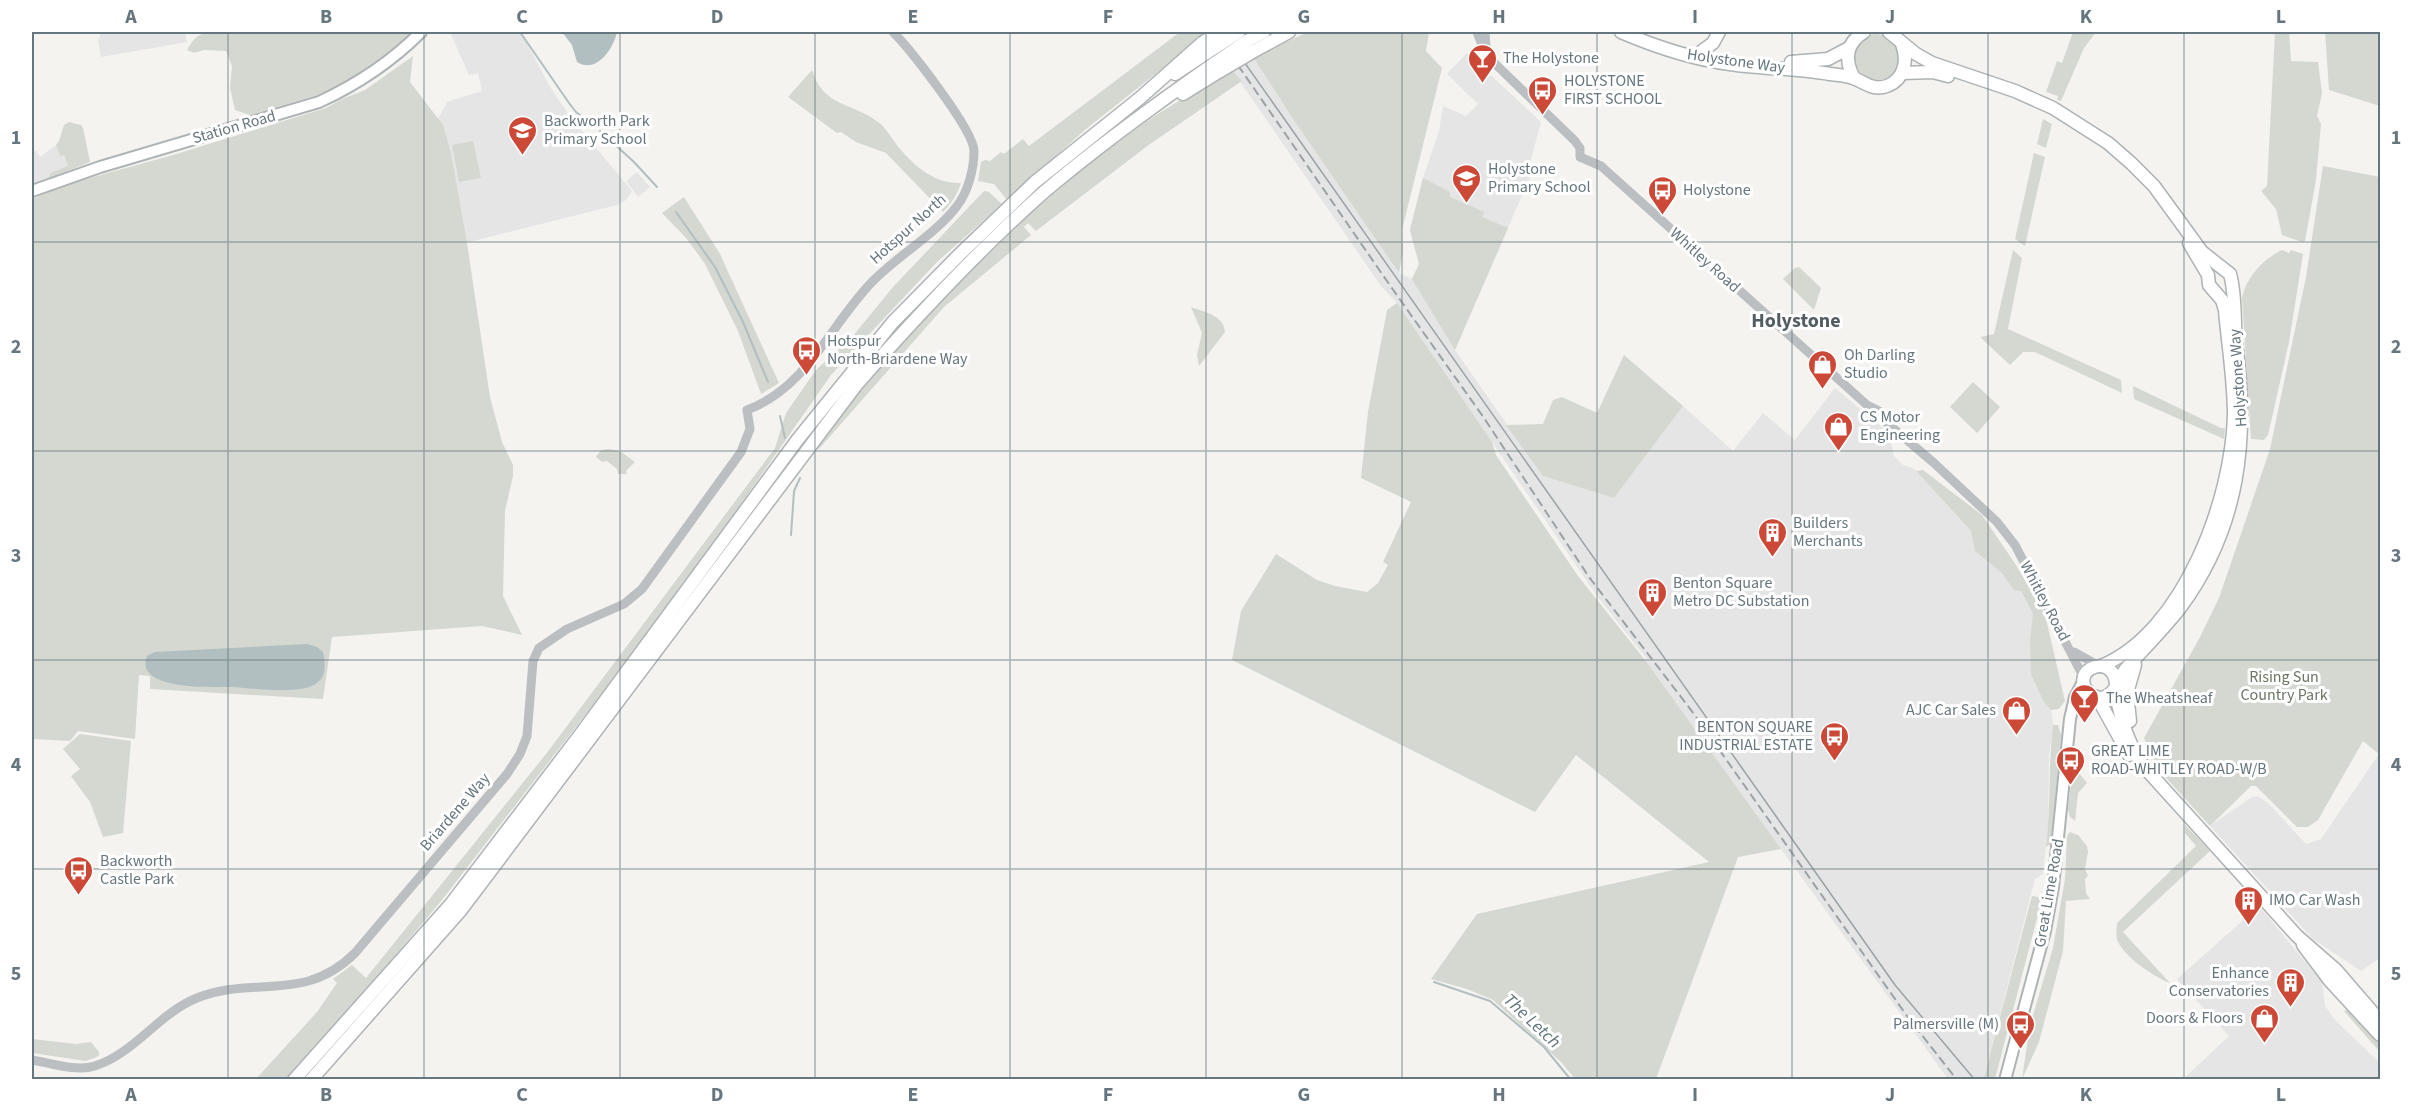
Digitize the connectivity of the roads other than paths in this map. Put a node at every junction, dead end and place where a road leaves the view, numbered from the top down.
1 (421, 32) edge
2 (892, 32) edge
3 (1219, 32) edge
4 (1264, 32) edge
5 (1289, 32) edge
6 (1477, 32) edge
7 (1485, 32) edge
8 (1621, 32) edge
9 (1638, 32) edge
10 (1719, 32) edge
11 (1864, 32) edge
12 (1889, 32) edge
13 (900, 36) edge
14 (1247, 41) edge
15 (1902, 44) junction
16 (1849, 48) junction
17 (1702, 51) junction
18 (1211, 57) junction
19 (1496, 65) junction
20 (1902, 73) junction
21 (1854, 78) junction
22 (32, 191) edge
23 (2224, 268) junction
24 (2208, 275) junction
25 (2231, 285) junction
26 (2216, 291) junction
27 (747, 410) joint
28 (2072, 651) junction
29 (2139, 656) junction
30 (2100, 666) junction
31 (2084, 680) junction
32 (2115, 687) junction
33 (2095, 697) junction
34 (2074, 703) junction
35 (2159, 785) junction
36 (2348, 992) junction
37 (2380, 1021) edge
38 (2380, 1034) edge
39 (32, 1060) edge
40 (294, 1080) edge
41 (311, 1080) edge
42 (2005, 1080) edge

1 - 22 main road, Station Road
2 - 13 street, Hotspur North
3 - 18 main road, bridge
4 - 14 main road
5 - 14 main road
6 - 19 street, Whitley Road
7 - 19 street, Whitley Road
8 - 21 main road, Holystone Way
9 - 17 main road, Holystone Way
10 - 17 main road
11 - 16 main road, Holystone Way
12 - 15 main road, Holystone Way
13 - 27 street, Hotspur North
14 - 18 main road, bridge
14 - 18 main road, bridge
15 - 20 main road
15 - 23 main road, Holystone Way
16 - 17 main road, Holystone Way
16 - 21 main road
18 - 40 main road
18 - 41 main road
19 - 28 street, Whitley Road
20 - 21 main road, Holystone Way
20 - 24 main road, Holystone Way
23 - 24 main road
23 - 25 main road, Holystone Way
24 - 26 main road, Holystone Way
25 - 26 main road
25 - 29 main road, Holystone Way
26 - 30 main road, Holystone Way
27 - 39 street, Briardene Way
28 - 30 street, Whitley Road
28 - 31 street, Whitley Road
29 - 32 main road, Holystone Way
29 - 35 main road
30 - 31 main road
30 - 32 main road
31 - 33 main road
31 - 34 main road, Great Lime Road
32 - 33 main road
32 - 35 main road
33 - 34 main road
33 - 35 main road
34 - 42 main road, Great Lime Road
35 - 36 main road
36 - 37 main road
36 - 38 main road

